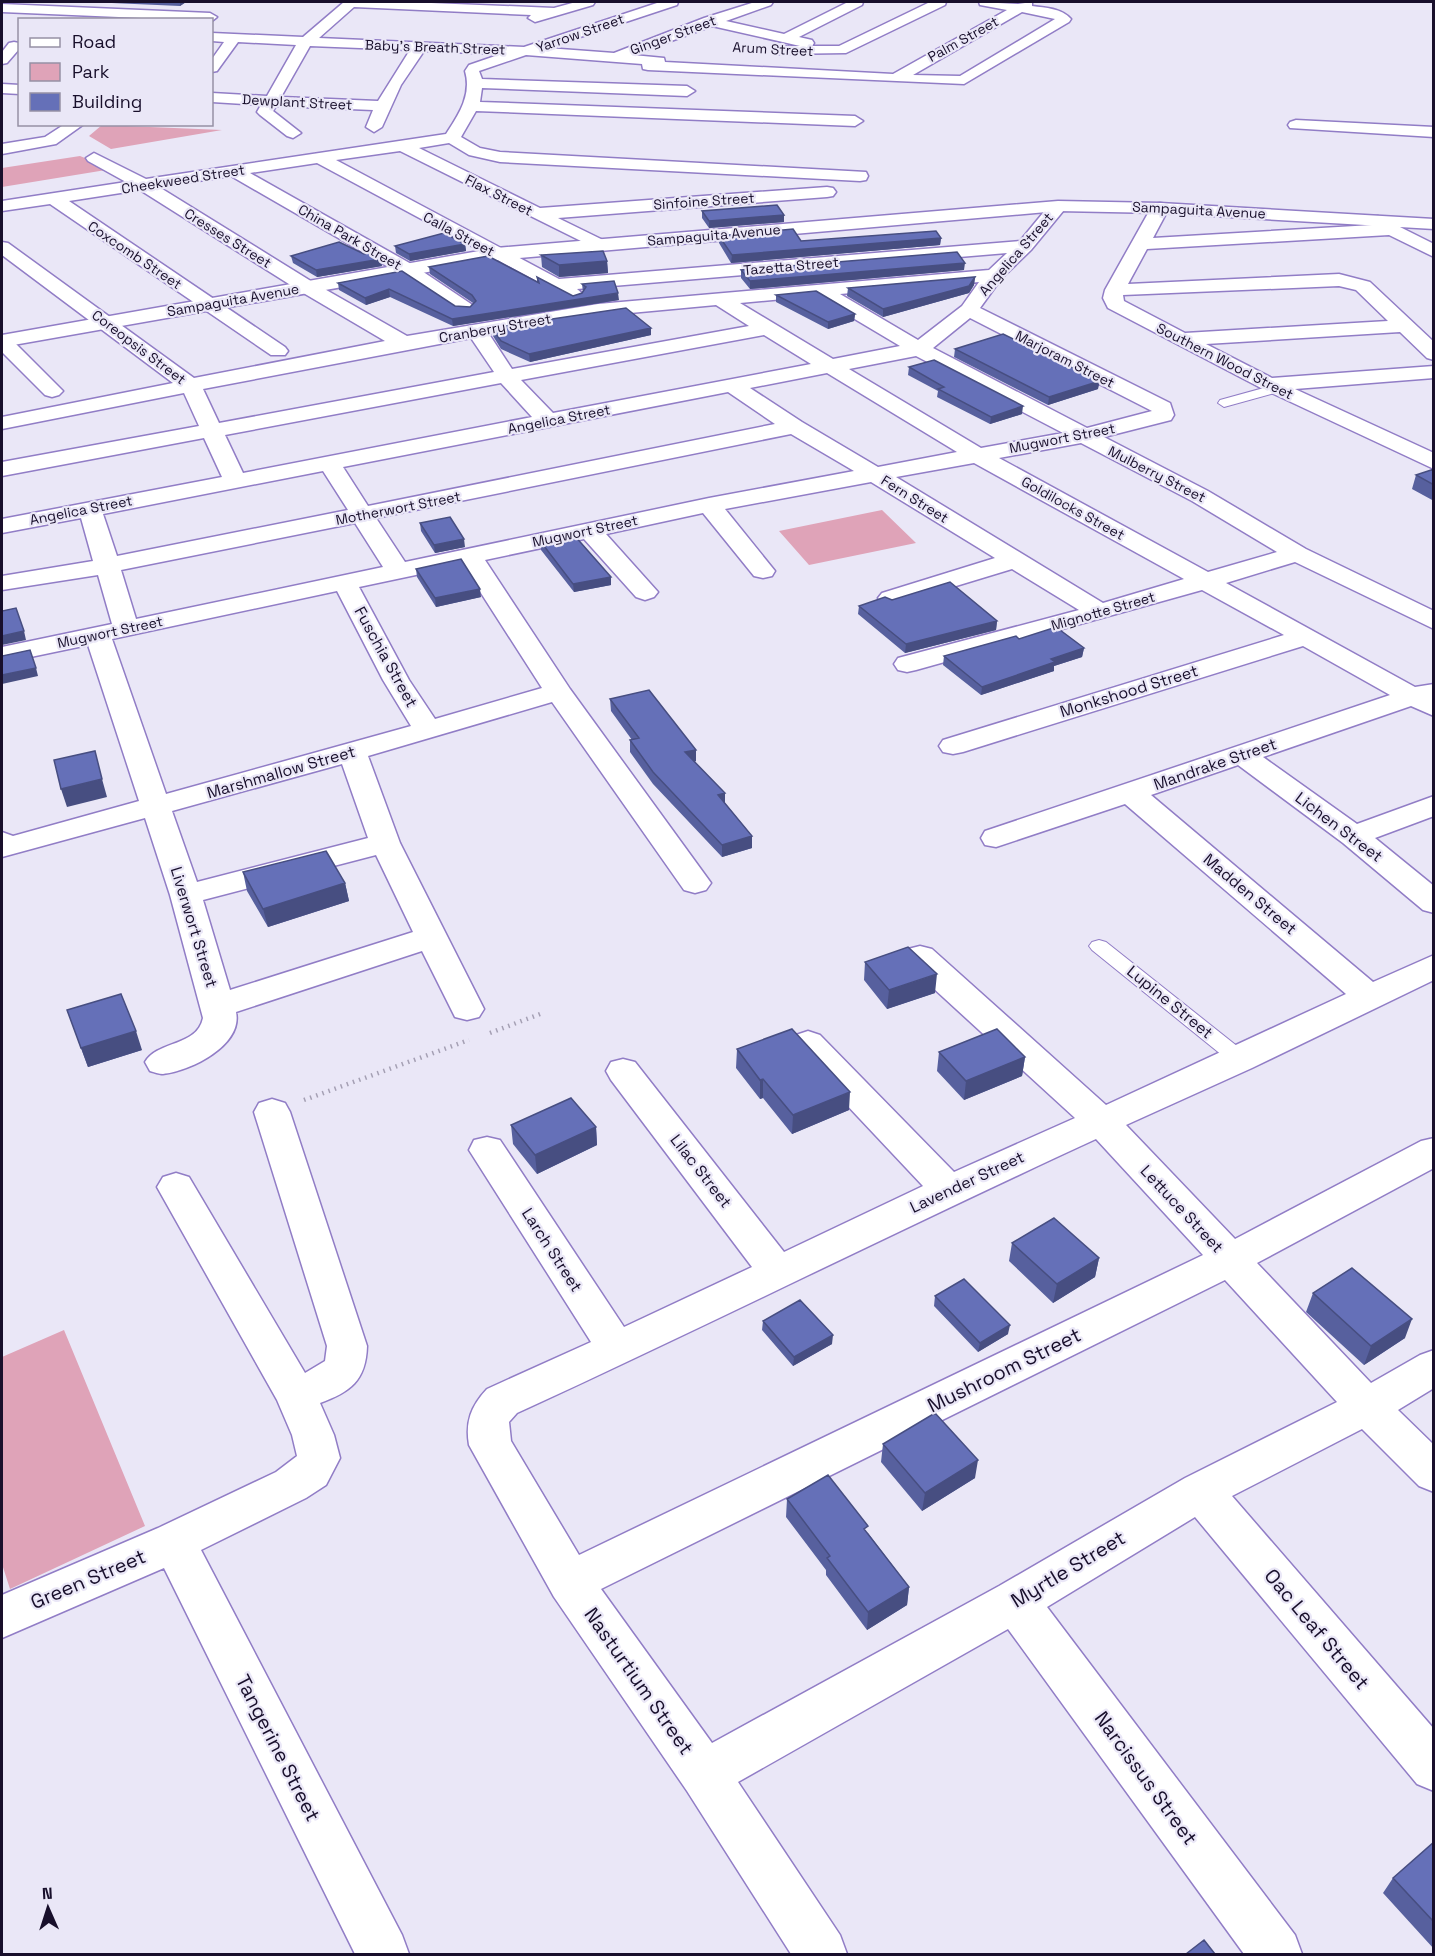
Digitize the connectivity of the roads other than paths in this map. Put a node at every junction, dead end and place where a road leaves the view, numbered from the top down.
1 (122, 2) edge
2 (351, 2) edge
3 (588, 2) edge
4 (642, 2) edge
5 (766, 2) edge
6 (857, 2) edge
7 (940, 2) edge
8 (985, 2) edge
9 (1026, 4) edge
10 (2, 8) edge
11 (678, 8) edge
12 (555, 12) junction
13 (100, 16) edge
14 (210, 16) dead end
15 (306, 20) dead end
16 (714, 20) junction
17 (329, 21) junction
18 (353, 22) dead end
19 (514, 24) dead end
20 (747, 30) junction
21 (484, 33) dead end
22 (213, 37) edge
23 (234, 38) junction
24 (726, 38) dead end
25 (786, 38) junction
26 (305, 42) junction
27 (12, 46) edge
28 (420, 46) junction
29 (442, 47) junction
30 (762, 49) dead end
31 (841, 50) junction
32 (527, 51) junction
33 (687, 52) dead end
34 (861, 55) dead end
35 (614, 56) junction
36 (2, 61) edge
37 (893, 62) dead end
38 (18, 63) edge
39 (654, 64) junction
40 (213, 67) edge
41 (914, 67) junction
42 (896, 78) junction
43 (476, 83) junction
44 (281, 87) junction
45 (591, 87) junction
46 (336, 88) dead end
47 (2, 89) edge
48 (18, 90) edge
49 (369, 90) dead end
50 (392, 90) junction
51 (707, 92) dead end
52 (213, 98) edge
53 (272, 100) junction
54 (382, 106) junction
55 (471, 106) junction
56 (855, 122) dead end
57 (1296, 125) dead end
58 (73, 126) edge
59 (1434, 132) edge
60 (2, 133) edge
61 (292, 133) dead end
62 (62, 135) junction
63 (452, 138) junction
64 (400, 145) junction
65 (2, 149) edge
66 (365, 150) junction
67 (94, 158) dead end
68 (319, 158) junction
69 (234, 171) junction
70 (144, 185) junction
71 (53, 198) junction
72 (2, 206) edge
73 (1058, 206) junction
74 (1160, 208) junction
75 (536, 214) junction
76 (1434, 224) edge
77 (1386, 225) junction
78 (599, 244) junction
79 (1142, 244) junction
80 (1025, 246) junction
81 (2, 247) edge
82 (1434, 252) edge
83 (496, 254) junction
84 (405, 269) junction
85 (994, 275) junction
86 (556, 285) junction
87 (307, 287) junction
88 (819, 290) junction
89 (1115, 290) junction
90 (719, 299) junction
91 (207, 304) junction
92 (464, 308) edge
93 (598, 310) junction
94 (969, 310) junction
95 (106, 322) junction
96 (1403, 326) junction
97 (769, 328) junction
98 (477, 331) junction
99 (1180, 339) junction
100 (2, 341) edge
101 (404, 343) junction
102 (919, 349) junction
103 (278, 351) dead end
104 (1434, 354) edge
105 (829, 366) junction
106 (1434, 372) edge
107 (507, 377) junction
108 (732, 385) junction
109 (191, 386) junction
110 (1273, 386) junction
111 (52, 391) dead end
112 (1224, 403) dead end
113 (1162, 408) joint
114 (548, 421) junction
115 (2, 423) edge
116 (794, 428) junction
117 (210, 430) junction
118 (1082, 436) junction
119 (1434, 447) edge
120 (1409, 450) junction
121 (977, 454) junction
122 (1434, 462) edge
123 (330, 464) junction
124 (2, 469) edge
125 (876, 475) junction
126 (235, 481) junction
127 (709, 505) junction
128 (90, 509) junction
129 (365, 515) junction
130 (2, 525) edge
131 (589, 530) junction
132 (1298, 554) junction
133 (470, 556) junction
134 (1015, 560) junction
135 (106, 566) junction
136 (398, 571) junction
137 (763, 571) dead end
138 (1204, 581) junction
139 (2, 583) edge
140 (345, 583) junction
141 (645, 592) dead end
142 (891, 598) edge
143 (1100, 612) junction
144 (1434, 621) edge
145 (126, 627) junction
146 (97, 634) junction
147 (1306, 637) junction
148 (2, 655) edge
149 (907, 664) dead end
150 (558, 692) junction
151 (1428, 698) edge
152 (428, 730) junction
153 (953, 746) dead end
154 (352, 753) junction
155 (1241, 754) junction
156 (1130, 793) junction
157 (1434, 805) edge
158 (154, 808) junction
159 (1354, 836) junction
160 (996, 838) dead end
161 (385, 843) junction
162 (2, 844) edge
163 (695, 883) dead end
164 (186, 896) junction
165 (1434, 903) edge
166 (432, 937) junction
167 (1099, 946) dead end
168 (920, 957) edge
169 (1434, 966) edge
170 (1369, 996) junction
171 (218, 1006) junction
172 (467, 1009) dead end
173 (808, 1042) edge
174 (1240, 1059) junction
175 (162, 1062) dead end
176 (623, 1071) dead end
177 (272, 1112) road end
178 (1102, 1122) junction
179 (487, 1150) dead end
180 (1434, 1152) edge
181 (176, 1187) dead end
182 (949, 1190) junction
183 (1229, 1260) junction
184 (778, 1272) junction
185 (617, 1349) junction
186 (1434, 1367) edge
187 (295, 1394) junction
188 (502, 1401) joint
189 (1367, 1407) junction
190 (1434, 1473) edge
191 (1200, 1491) junction
192 (174, 1542) junction
193 (570, 1582) junction
194 (1015, 1601) junction
195 (2, 1617) edge
196 (1434, 1767) edge
197 (704, 1774) junction
198 (382, 1954) edge
199 (821, 1954) edge
200 (1276, 1954) edge

1 - 13 street
2 - 12 street
2 - 17 street
3 - 12 street
4 - 11 street
5 - 16 street, Ginger Street
6 - 25 street
7 - 31 street
8 - 9 street
9 - 41 street, Palm Street
9 - 42 street, Baby's Breath Street
10 - 13 street
11 - 16 street
11 - 32 street, Yarrow Street
12 - 19 street
13 - 14 street
15 - 17 street
16 - 20 street
16 - 35 street, Ginger Street
17 - 18 street
17 - 26 street
20 - 24 street
20 - 25 street
21 - 29 street
22 - 23 street, Baby's Breath Street
23 - 26 street, Baby's Breath Street
23 - 40 street
25 - 31 street
26 - 28 street, Baby's Breath Street
26 - 44 street
27 - 36 street
28 - 29 street, Baby's Breath Street
28 - 50 street
29 - 32 street, Baby's Breath Street
30 - 31 street, Arum Street
31 - 34 street
32 - 35 street, Baby's Breath Street
32 - 43 street, Yarrow Street
33 - 39 street
35 - 39 street, Baby's Breath Street
36 - 38 street
37 - 41 street
39 - 42 street, Baby's Breath Street
39 - 45 street
41 - 42 street, Palm Street
43 - 45 street
43 - 55 street, Yarrow Street
44 - 46 street
44 - 53 street
45 - 51 street
47 - 48 street
49 - 50 street
50 - 54 street
52 - 53 street, Dewplant Street
53 - 54 street, Dewplant Street
53 - 61 street
54 - 66 street
55 - 56 street
55 - 63 street, Yarrow Street
57 - 59 street
58 - 62 street
60 - 62 street
62 - 65 street
63 - 64 street
63 - 75 street, Sinfoine Street
64 - 66 street, Cheekweed Street
64 - 75 street, Flax Street
66 - 68 street, Cheekweed Street
67 - 70 street, Cresses Street
68 - 69 street, Cheekweed Street
68 - 83 street, Calla Street
69 - 70 street, Cheekweed Street
69 - 84 street, China Park Street
70 - 71 street, Cheekweed Street
70 - 87 street, Cresses Street
71 - 72 street, Cheekweed Street
71 - 91 street, Coxcomb Street
73 - 74 street, Sampaguita Avenue
73 - 78 street, Sampaguita Avenue
73 - 80 street, Angelica Street
74 - 77 street, Sampaguita Avenue
74 - 79 street
75 - 78 street, Flax Street
76 - 77 street, Sampaguita Avenue
77 - 79 street
77 - 82 street
78 - 83 street, Sampaguita Avenue
79 - 89 street
80 - 85 street, Angelica Street
80 - 86 street, Tazetta Street
81 - 95 street, Coreopsis Street
83 - 84 street, Sampaguita Avenue
83 - 86 street, Calla Street
84 - 87 street, Sampaguita Avenue
84 - 92 street, China Park Street
85 - 88 street, Cranberry Street
85 - 94 street, Angelica Street
86 - 93 street, Calla Street
87 - 91 street, Sampaguita Avenue
87 - 101 street, Cresses Street
88 - 90 street, Cranberry Street
88 - 102 street, Mulberry Street
89 - 96 street
89 - 99 street, Southern Wood Street
90 - 93 street, Cranberry Street
90 - 97 street, Goldilocks Street
91 - 95 street, Sampaguita Avenue
91 - 103 street, Coxcomb Street
93 - 98 street, Cranberry Street
94 - 102 street, Angelica Street
94 - 113 street, Marjoram Street
95 - 100 street, Sampaguita Avenue
95 - 109 street, Coreopsis Street
96 - 99 street
96 - 104 street
97 - 105 street, Goldilocks Street
97 - 107 street
98 - 101 street, Cranberry Street
98 - 107 street
99 - 110 street, Southern Wood Street
100 - 111 street
101 - 109 street, Cranberry Street
102 - 105 street, Angelica Street
102 - 118 street, Mulberry Street
105 - 108 street, Angelica Street
105 - 121 street, Goldilocks Street
106 - 110 street
107 - 114 street
107 - 117 street
108 - 114 street, Angelica Street
108 - 116 street, Fern Street
109 - 115 street, Cranberry Street
109 - 117 street, Coreopsis Street
110 - 112 lane
110 - 120 street, Southern Wood Street
113 - 118 street, Mugwort Street
114 - 123 street, Angelica Street
116 - 125 street, Fern Street
116 - 129 street, Motherwort Street
117 - 124 street
117 - 126 street, Coreopsis Street
118 - 121 street, Mugwort Street
118 - 132 street, Mulberry Street
119 - 120 street
120 - 122 street, Southern Wood Street
121 - 125 street, Mugwort Street
121 - 138 street, Goldilocks Street
123 - 126 street, Angelica Street
123 - 129 street
125 - 127 street, Mugwort Street
125 - 134 street, Fern Street
126 - 128 street, Angelica Street
127 - 131 street, Mugwort Street
127 - 137 street
128 - 130 street, Angelica Street
128 - 135 street
129 - 135 street, Motherwort Street
129 - 136 street
131 - 133 street, Mugwort Street
131 - 141 street
132 - 138 street, Mignotte Street
132 - 144 street, Mulberry Street
133 - 136 street, Mugwort Street
133 - 150 street
134 - 142 street
134 - 143 street, Fern Street
135 - 139 street, Motherwort Street
135 - 145 street
136 - 140 street, Mugwort Street
138 - 143 street, Mignotte Street
138 - 147 street, Goldilocks Street
140 - 145 street, Mugwort Street
140 - 152 street, Fuschia Street
143 - 149 street, Mignotte Street
145 - 146 street, Mugwort Street
146 - 148 street, Mugwort Street
146 - 158 street, Liverwort Street
147 - 151 street, Goldilocks Street
147 - 153 street, Monkshood Street
150 - 152 street, Marshmallow Street
150 - 163 street
151 - 155 street, Mandrake Street
152 - 154 street, Marshmallow Street
154 - 158 street, Marshmallow Street
154 - 161 street
155 - 156 street, Mandrake Street
155 - 159 street, Lichen Street
156 - 160 street, Mandrake Street
156 - 170 street, Madden Street
157 - 159 street
158 - 162 street, Marshmallow Street
158 - 164 street, Liverwort Street
159 - 165 street, Lichen Street
161 - 164 street
161 - 166 street
164 - 171 street, Liverwort Street
166 - 171 street, Liverwort Street
166 - 172 street
167 - 174 lane, Lupine Street
168 - 178 street, Lettuce Street
169 - 170 street, Lavender Street
170 - 174 street, Lavender Street
171 - 175 street
173 - 182 street
174 - 178 street, Lavender Street
176 - 184 street, Lilac Street
177 - 187 street
178 - 182 street, Lavender Street
178 - 183 street, Lettuce Street
179 - 185 street, Larch Street
180 - 183 street, Mushroom Street
181 - 187 street, Green Street
182 - 184 street, Lavender Street
183 - 189 street, Lettuce Street
183 - 193 street, Mushroom Street
184 - 185 street, Lavender Street
185 - 188 street, Lavender Street
186 - 189 street, Myrtle Street
187 - 192 street, Green Street
188 - 193 street, Nasturtium Street
189 - 190 street, Lettuce Street
189 - 191 street, Myrtle Street
191 - 194 street, Myrtle Street
191 - 196 street, Oac Leaf Street
192 - 195 street, Green Street
192 - 198 street, Tangerine Street
193 - 197 street, Nasturtium Street
194 - 197 street, Myrtle Street
194 - 200 street, Narcissus Street
197 - 199 street, Nasturtium Street

